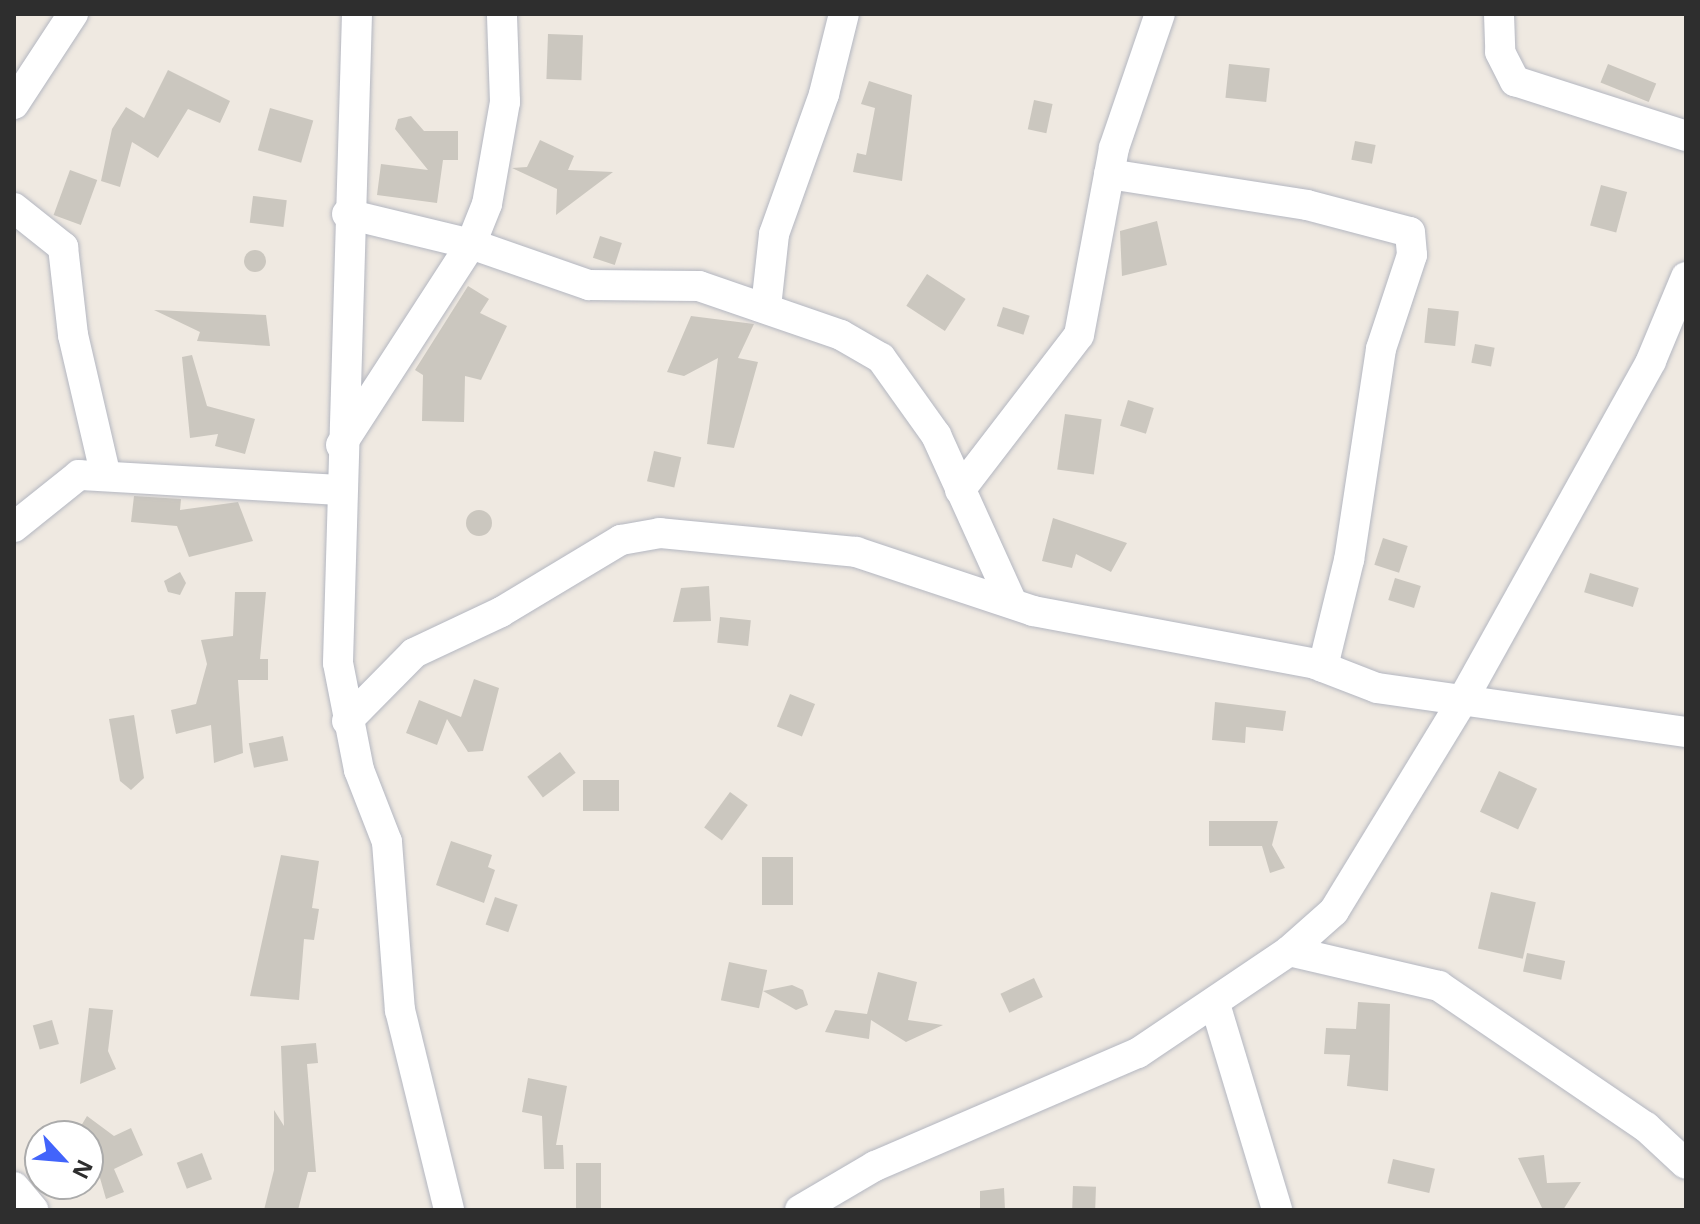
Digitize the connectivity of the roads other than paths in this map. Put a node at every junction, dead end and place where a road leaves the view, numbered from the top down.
1 (73, 14) edge
2 (357, 14) edge
3 (502, 14) edge
4 (844, 14) edge
5 (1160, 14) edge
6 (1499, 14) edge
7 (14, 104) edge
8 (1686, 136) edge
9 (1109, 174) junction
10 (14, 208) edge
11 (347, 214) junction
12 (471, 244) junction
13 (1686, 277) edge
14 (766, 307) junction
15 (340, 447) junction
16 (105, 472) junction
17 (338, 490) junction
18 (960, 490) junction
19 (14, 527) edge
20 (1011, 600) junction
21 (1323, 667) junction
22 (1462, 701) junction
23 (347, 721) junction
24 (1686, 732) edge
25 (1289, 951) junction
26 (1215, 1004) junction
27 (1686, 1164) edge
28 (14, 1187) edge
29 (33, 1210) edge
30 (449, 1210) edge
31 (800, 1210) edge
32 (1277, 1210) edge

1 - 7 street
2 - 11 street
3 - 12 street
4 - 14 street
5 - 9 street
6 - 8 street
9 - 18 street
9 - 21 street
10 - 16 street
11 - 12 street
11 - 15 street
12 - 14 street
12 - 15 street
13 - 22 street
14 - 18 street
15 - 17 street
16 - 17 street
16 - 19 street
17 - 23 street
18 - 20 street
20 - 21 street
20 - 23 street
21 - 22 street
22 - 24 street
22 - 25 street
23 - 30 street
25 - 26 street
25 - 27 street
26 - 31 street
26 - 32 street
28 - 29 street

